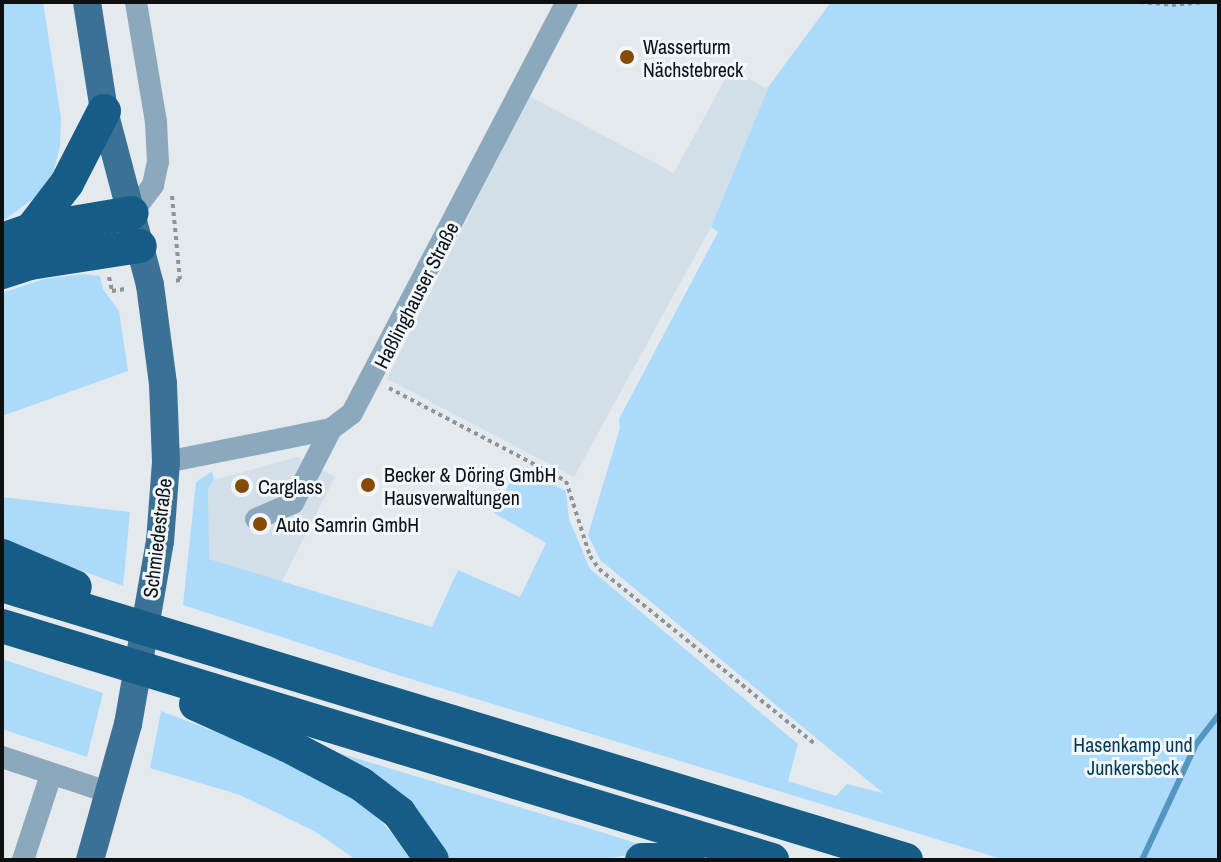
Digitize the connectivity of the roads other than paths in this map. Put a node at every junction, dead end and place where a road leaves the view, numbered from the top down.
1 (87, 2) edge
2 (136, 2) edge
3 (567, 2) edge
4 (104, 111) junction
5 (132, 213) junction
6 (17, 235) edge
7 (140, 246) junction
8 (2, 272) edge
9 (331, 429) junction
10 (166, 462) junction
11 (256, 519) dead end
12 (2, 556) edge
13 (2, 585) edge
14 (2, 626) edge
15 (193, 643) junction
16 (64, 645) junction
17 (2, 757) edge
18 (51, 775) junction
19 (111, 793) junction
20 (23, 860) edge
21 (90, 860) edge
22 (432, 860) edge
23 (642, 860) edge
24 (688, 860) edge
25 (772, 860) edge
26 (906, 860) edge

1 - 4 main road, Schmiedestraße
2 - 5 street
3 - 9 street, Haßlinghauser Straße
4 - 5 main road, Schmiedestraße
4 - 6 highway
5 - 6 highway
5 - 7 main road, Schmiedestraße
7 - 8 highway
7 - 10 main road, Schmiedestraße
9 - 10 street
9 - 11 street, Haßlinghauser Straße
10 - 19 main road, Schmiedestraße
12 - 15 highway
13 - 15 highway
14 - 16 highway
15 - 26 highway
16 - 22 highway
16 - 25 highway
17 - 18 street
18 - 19 street
18 - 20 street
19 - 21 main road, Schmiedestraße
23 - 24 highway

